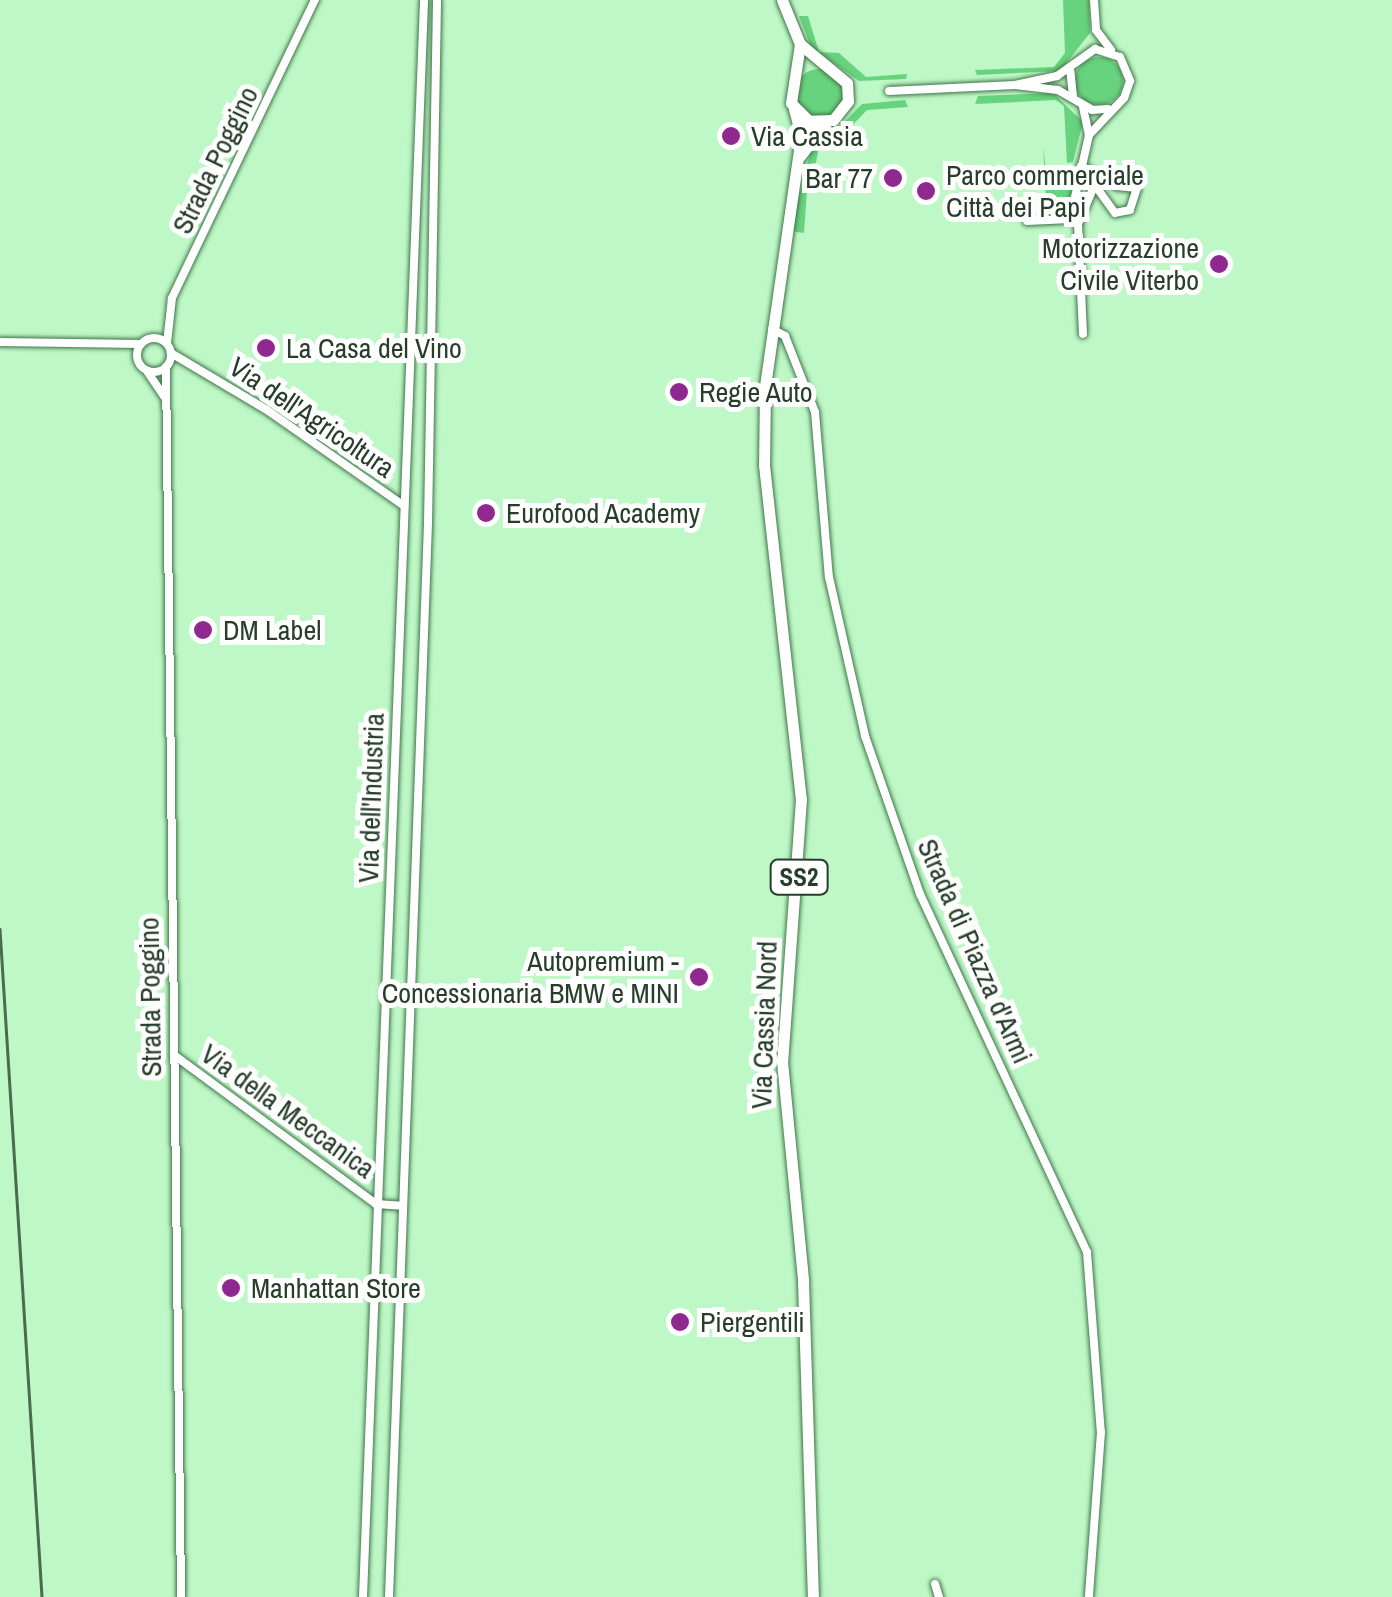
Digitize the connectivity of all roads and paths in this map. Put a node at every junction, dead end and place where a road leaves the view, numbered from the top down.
1 (315, 0) edge
2 (424, 0) edge
3 (437, 0) edge
4 (782, 0) edge
5 (1094, 0) edge
6 (1096, 30) junction
7 (800, 44) junction
8 (1084, 52) junction
9 (1112, 52) junction
10 (1071, 64) junction
11 (827, 65) junction
12 (794, 79) junction
13 (1015, 85) junction
14 (889, 91) dead end
15 (1079, 104) junction
16 (794, 109) junction
17 (1110, 109) junction
18 (827, 122) junction
19 (1088, 134) junction
20 (798, 160) junction
21 (1082, 166) junction
22 (1093, 188) junction
23 (1027, 221) dead end
24 (772, 329) junction
25 (1084, 334) dead end
26 (0, 342) edge
27 (167, 343) junction
28 (141, 344) junction
29 (119, 348) junction
30 (171, 353) junction
31 (138, 361) junction
32 (167, 366) junction
33 (193, 368) junction
34 (146, 369) junction
35 (164, 396) junction
36 (404, 506) junction
37 (174, 1055) junction
38 (376, 1204) junction
39 (402, 1206) junction
40 (935, 1584) dead end
41 (181, 1597) edge
42 (363, 1597) edge
43 (389, 1597) edge
44 (813, 1597) edge
45 (939, 1597) edge
46 (1089, 1597) edge

1 - 27 street, Strada Poggino
2 - 36 street, Via dell'Industria
3 - 39 street, Via dell'Industria
4 - 7 main road, SS2
5 - 6 street
6 - 8 street
6 - 9 street
7 - 11 main road, SS2
7 - 12 main road, SS2
8 - 9 street
8 - 10 street
9 - 17 street
10 - 13 street
10 - 15 street
11 - 12 main road
11 - 18 main road, SS2
12 - 16 main road, SS2
13 - 14 street
13 - 15 street
15 - 17 street
15 - 19 street
16 - 18 main road
16 - 20 main road, Via Cassia Nord / SS2
17 - 19 street
18 - 20 main road, Via Cassia Nord / SS2
19 - 21 street
20 - 24 main road, Via Cassia Nord / SS2
21 - 22 street
21 - 22 street
21 - 23 street
22 - 25 street
24 - 44 main road, Via Cassia Nord / SS2
24 - 46 street, Strada di Piazza d'Armi
26 - 29 street
27 - 28 street
27 - 30 street
28 - 29 street
28 - 31 street
29 - 31 street
30 - 32 street
30 - 33 street
31 - 34 street
32 - 33 street
32 - 34 street
32 - 35 street, Strada Poggino
33 - 36 street, Via dell'Agricoltura
34 - 35 street
35 - 37 street, Strada Poggino
36 - 38 street, Via dell'Industria
37 - 38 street, Via della Meccanica
37 - 41 street, Strada Poggino
38 - 39 street
38 - 42 street, Via dell'Industria
39 - 43 street, Via dell'Industria
40 - 45 street

